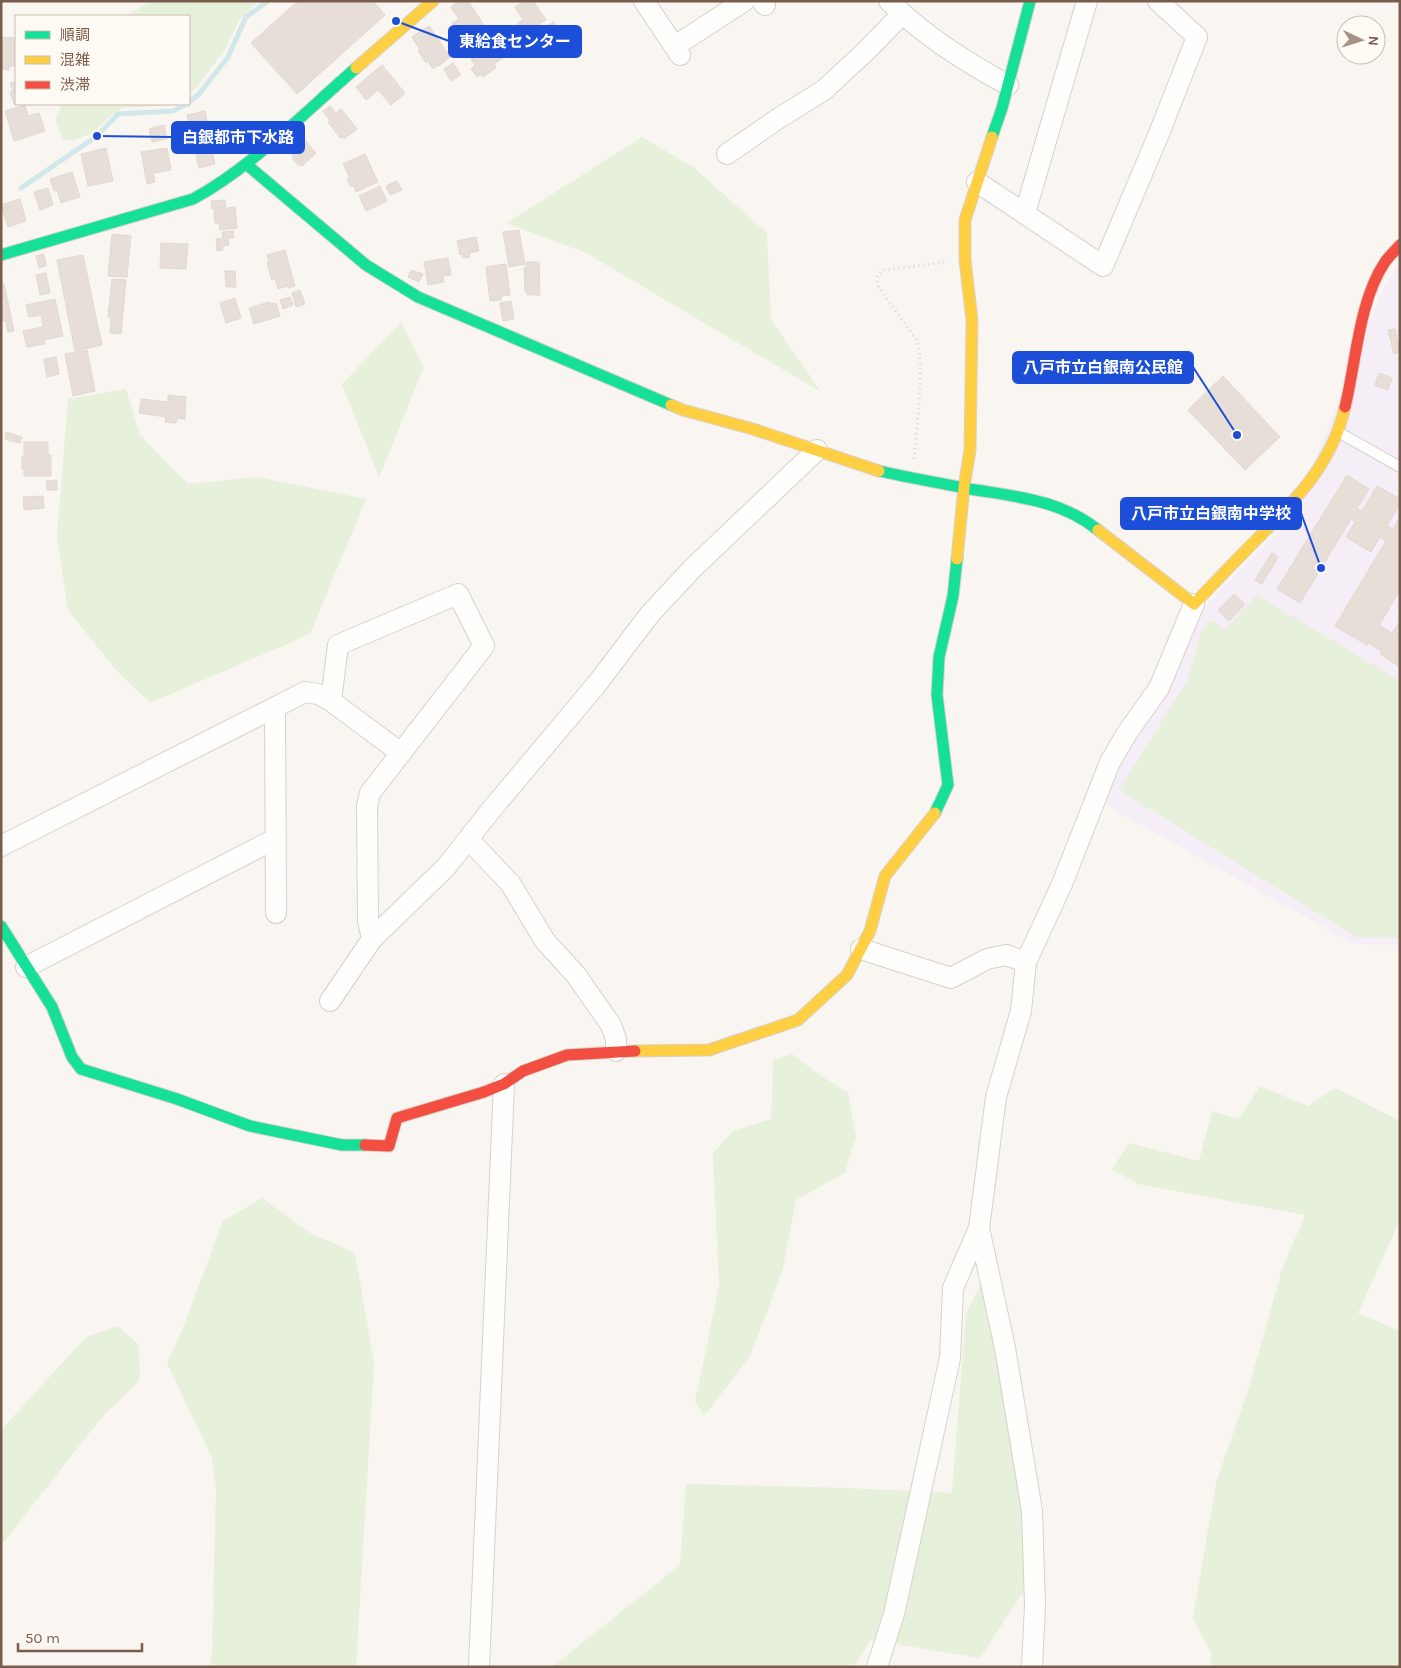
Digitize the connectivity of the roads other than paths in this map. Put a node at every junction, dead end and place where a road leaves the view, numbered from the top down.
1 (433, 1) edge
2 (644, 1) edge
3 (744, 1) edge
4 (1030, 1) edge
5 (1087, 1) edge
6 (1158, 1) edge
7 (896, 8) edge
8 (1008, 85) junction
9 (728, 154) dead end
10 (246, 164) junction
11 (977, 182) junction
12 (1025, 213) junction
13 (1400, 245) edge
14 (1, 255) edge
15 (1338, 432) junction
16 (817, 450) junction
17 (1400, 468) edge
18 (964, 487) junction
19 (1194, 604) junction
20 (331, 701) junction
21 (275, 707) junction
22 (401, 753) junction
23 (276, 839) junction
24 (468, 839) junction
25 (1, 846) edge
26 (276, 914) dead end
27 (1, 926) edge
28 (372, 939) junction
29 (861, 949) junction
30 (1026, 962) junction
31 (26, 967) junction
32 (330, 1001) dead end
33 (616, 1051) junction
34 (504, 1084) junction
35 (979, 1228) junction
36 (479, 1667) edge
37 (877, 1667) edge
38 (1032, 1667) edge

1 - 10 street
2 - 3 street
4 - 8 street
5 - 12 street
6 - 12 street
7 - 8 street
7 - 9 street
8 - 11 street
10 - 14 street
10 - 16 street
11 - 12 street
11 - 18 street
13 - 15 street
15 - 17 lane
15 - 19 street
16 - 18 street
16 - 24 street
18 - 19 street
18 - 29 street
19 - 30 street
20 - 21 street
20 - 22 street
20 - 22 street
21 - 23 street
21 - 25 street
22 - 28 street
23 - 26 street
23 - 31 street
24 - 28 street
24 - 33 street
27 - 31 street
28 - 32 street
29 - 30 street
29 - 33 street
30 - 35 street
31 - 34 street
33 - 34 street
34 - 36 street
35 - 37 street
35 - 38 street

